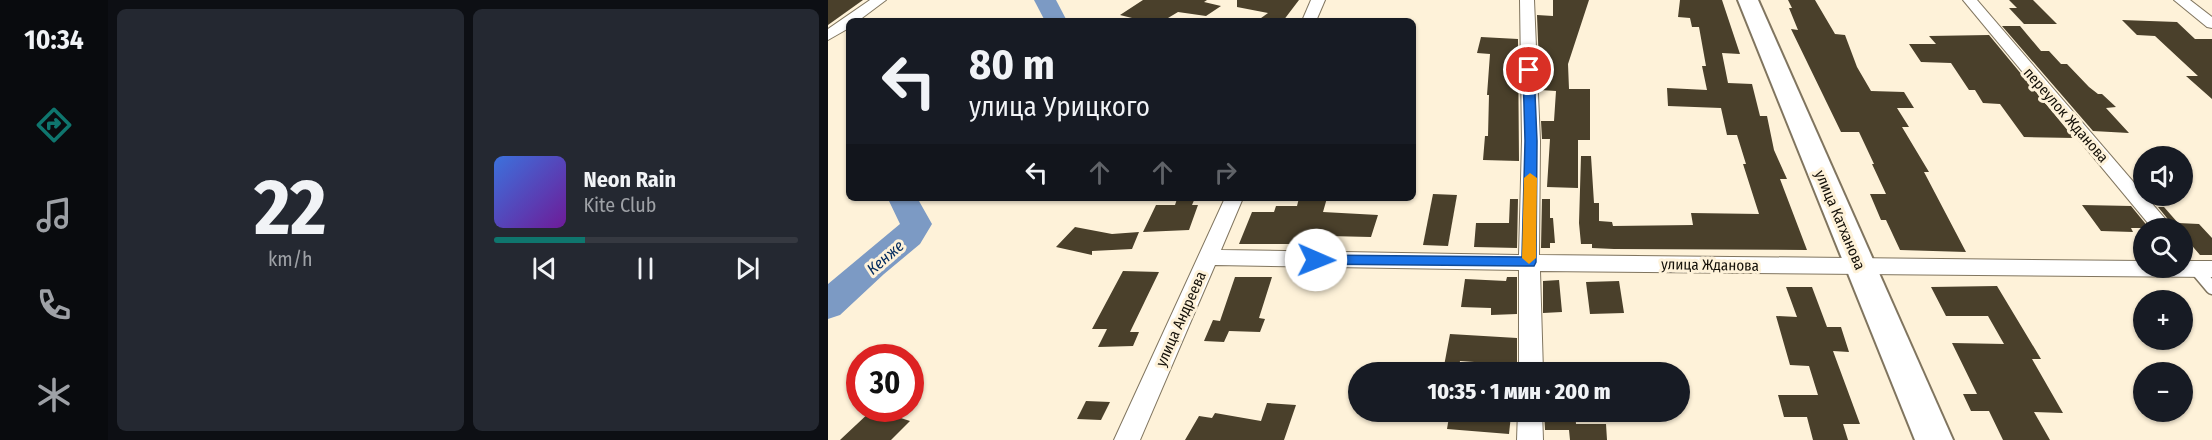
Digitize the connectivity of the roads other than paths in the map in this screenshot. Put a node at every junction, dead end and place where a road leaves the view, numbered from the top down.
1 (879, 0) edge
2 (1318, 0) edge
3 (1527, 0) edge
4 (1748, 0) edge
5 (1970, 0) edge
6 (2181, 0) edge
7 (854, 18) edge
8 (1310, 18) edge
9 (846, 23) edge
10 (2212, 24) edge
11 (828, 36) edge
12 (1233, 201) edge
13 (2155, 218) edge
14 (1208, 257) junction
15 (1529, 262) junction
16 (1860, 266) junction
17 (2204, 269) edge
18 (2212, 288) edge
19 (1531, 362) edge
20 (1530, 422) edge
21 (1127, 440) edge
22 (1530, 440) edge
23 (1934, 440) edge

1 - 7 street
2 - 8 street
3 - 15 street
4 - 16 street, улица Катханова
5 - 13 street, переулок Жданова
6 - 10 street
9 - 11 street
12 - 14 street, улица Андреева
14 - 15 street, улица Жданова
14 - 21 street, улица Андреева
15 - 16 street, улица Жданова
15 - 19 street
16 - 17 street, улица Жданова
16 - 23 street, улица Катханова
17 - 18 lane
20 - 22 street

